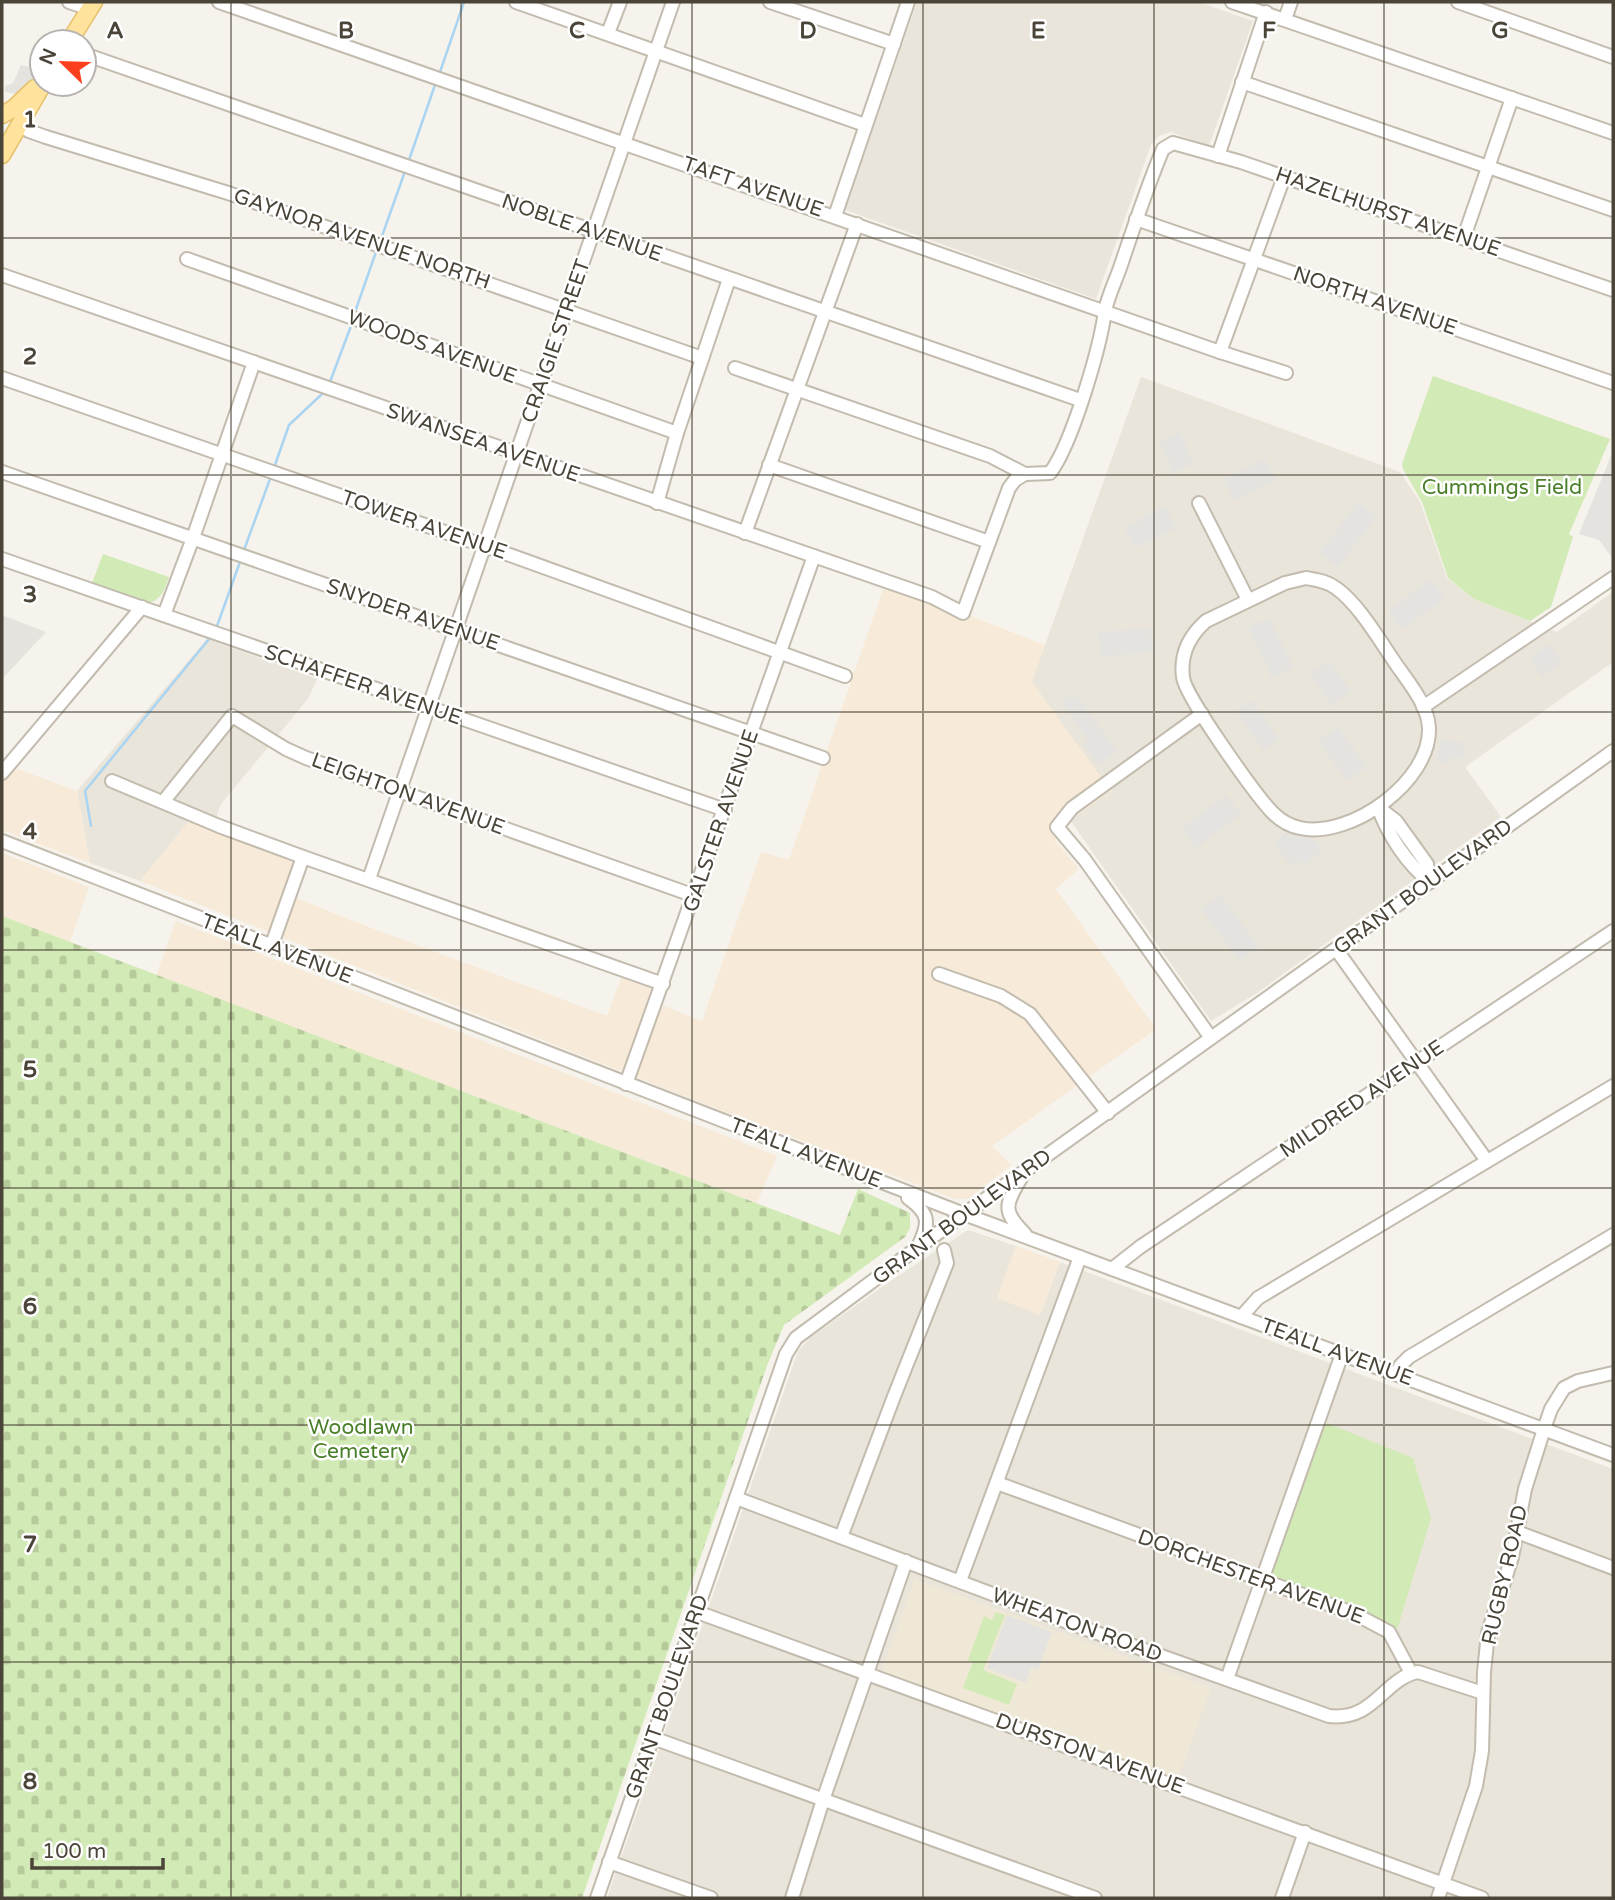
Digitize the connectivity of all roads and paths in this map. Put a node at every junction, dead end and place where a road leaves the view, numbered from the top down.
1 (69, 2) edge
2 (219, 2) edge
3 (516, 2) edge
4 (620, 2) edge
5 (673, 2) edge
6 (770, 2) edge
7 (908, 2) edge
8 (1232, 2) edge
9 (1291, 2) edge
10 (1458, 2) edge
11 (92, 5) edge
12 (1266, 12) junction
13 (1285, 19) junction
14 (78, 28) edge
15 (608, 33) junction
16 (894, 44) junction
17 (656, 49) junction
18 (1613, 57) edge
19 (98, 59) edge
20 (1242, 82) junction
21 (28, 95) edge
22 (1512, 97) junction
23 (2, 98) edge
24 (25, 98) junction
25 (34, 98) edge
26 (2, 115) edge
27 (20, 125) junction
28 (865, 125) junction
29 (1613, 133) edge
30 (624, 142) junction
31 (2, 155) edge
32 (1218, 156) junction
33 (1488, 165) junction
34 (1284, 177) junction
35 (1613, 211) edge
36 (835, 216) junction
37 (1136, 219) junction
38 (857, 224) junction
39 (594, 231) junction
40 (1464, 237) junction
41 (187, 259) dead end
42 (1254, 259) junction
43 (2, 275) edge
44 (729, 279) junction
45 (1613, 290) edge
46 (566, 311) junction
47 (1105, 311) junction
48 (824, 312) junction
49 (1220, 352) junction
50 (702, 358) junction
51 (254, 362) junction
52 (735, 368) dead end
53 (1286, 373) dead end
54 (2, 378) edge
55 (1613, 383) edge
56 (541, 386) junction
57 (797, 389) junction
58 (1080, 400) junction
59 (677, 433) junction
60 (221, 455) junction
61 (517, 455) junction
62 (769, 465) junction
63 (2, 472) edge
64 (1025, 474) junction
65 (657, 503) junction
66 (1199, 503) dead end
67 (745, 533) junction
68 (193, 538) junction
69 (989, 542) junction
70 (485, 546) junction
71 (814, 556) junction
72 (2, 559) edge
73 (1613, 578) edge
74 (1248, 600) junction
75 (142, 607) junction
76 (164, 615) junction
77 (455, 630) junction
78 (779, 651) junction
79 (845, 676) dead end
80 (1423, 707) junction
81 (429, 708) junction
82 (1202, 714) junction
83 (751, 733) junction
84 (1613, 751) edge
85 (823, 758) dead end
86 (2, 773) edge
87 (112, 781) dead end
88 (401, 791) junction
89 (163, 802) junction
90 (1378, 807) junction
91 (725, 810) junction
92 (2, 841) edge
93 (303, 857) junction
94 (369, 879) junction
95 (1430, 882) junction
96 (695, 896) junction
97 (1613, 931) edge
98 (271, 947) junction
99 (1336, 949) junction
100 (939, 974) dead end
101 (663, 984) junction
102 (1211, 1038) junction
103 (1418, 1062) junction
104 (626, 1084) junction
105 (1613, 1086) edge
106 (1108, 1113) junction
107 (1488, 1161) junction
108 (1024, 1172) junction
109 (894, 1187) junction
110 (964, 1214) junction
111 (1613, 1235) edge
112 (1027, 1237) junction
113 (917, 1248) junction
114 (944, 1250) dead end
115 (1080, 1257) junction
116 (1112, 1269) junction
117 (1241, 1317) junction
118 (1342, 1354) junction
119 (1613, 1373) edge
120 (1396, 1374) junction
121 (1544, 1429) junction
122 (1613, 1455) edge
123 (997, 1483) junction
124 (736, 1499) junction
125 (1517, 1532) junction
126 (841, 1538) junction
127 (906, 1561) junction
128 (1613, 1568) edge
129 (1262, 1580) junction
130 (960, 1581) junction
131 (697, 1612) junction
132 (1411, 1673) junction
133 (867, 1674) junction
134 (1227, 1679) junction
135 (1483, 1693) junction
136 (653, 1738) junction
137 (823, 1800) junction
138 (1305, 1832) junction
139 (609, 1862) junction
140 (1443, 1884) junction
141 (597, 1898) edge
142 (711, 1898) edge
143 (792, 1898) edge
144 (1095, 1898) edge
145 (1282, 1898) edge
146 (1438, 1898) edge
147 (1482, 1898) edge

1 - 11 street
2 - 30 street, TAFT AVENUE
3 - 15 street
4 - 15 street
5 - 17 street, CRAIGIE STREET
6 - 16 street
7 - 16 street
8 - 12 street
9 - 13 street
10 - 18 street
11 - 14 main road
12 - 13 street
12 - 20 street
13 - 22 street
15 - 17 street
16 - 28 street
17 - 28 street
17 - 30 street, CRAIGIE STREET
19 - 39 street, NOBLE AVENUE
20 - 32 street
20 - 33 street
21 - 24 main road
22 - 29 street
22 - 33 street
23 - 24 main road
24 - 26 main road
25 - 27 main road
27 - 31 main road
27 - 46 street, GAYNOR AVENUE NORTH
28 - 36 street
30 - 36 street, TAFT AVENUE
30 - 39 street, CRAIGIE STREET
32 - 34 street, HAZELHURST AVENUE
32 - 37 street, HAZELHURST AVENUE
33 - 35 street
33 - 40 street
34 - 40 street, HAZELHURST AVENUE
34 - 42 street
36 - 38 street, TAFT AVENUE
37 - 42 street, NORTH AVENUE
37 - 47 street
38 - 47 street, TAFT AVENUE
38 - 48 street
39 - 44 street, NOBLE AVENUE
39 - 46 street, CRAIGIE STREET
40 - 45 street, HAZELHURST AVENUE
41 - 56 street, WOODS AVENUE
42 - 49 street
42 - 55 street, NORTH AVENUE
43 - 51 street, SWANSEA AVENUE
44 - 48 street, NOBLE AVENUE
44 - 50 street
46 - 50 street, GAYNOR AVENUE NORTH
46 - 56 street, CRAIGIE STREET
47 - 49 street, TAFT AVENUE
47 - 58 street
48 - 57 street
48 - 58 street, NOBLE AVENUE
49 - 53 street, TAFT AVENUE
50 - 59 street
51 - 60 street
51 - 61 street, SWANSEA AVENUE
52 - 57 street
54 - 60 street, TOWER AVENUE
56 - 59 street, WOODS AVENUE
56 - 61 street, CRAIGIE STREET
57 - 62 street
57 - 64 street
58 - 64 street
59 - 65 street
60 - 68 street
60 - 70 street, TOWER AVENUE
61 - 65 street, SWANSEA AVENUE
61 - 70 street, CRAIGIE STREET
62 - 67 street
62 - 69 street
63 - 68 street, SNYDER AVENUE
64 - 69 street
65 - 67 street, SWANSEA AVENUE
66 - 74 street
67 - 71 street, SWANSEA AVENUE
68 - 76 street
68 - 77 street, SNYDER AVENUE
69 - 71 street, SWANSEA AVENUE
70 - 77 street, CRAIGIE STREET
70 - 78 street, TOWER AVENUE
71 - 78 street, GALSTER AVENUE
72 - 75 street, SCHAFFER AVENUE
73 - 80 street
74 - 80 street
74 - 82 street
75 - 76 street, SCHAFFER AVENUE
75 - 86 street
76 - 81 street, SCHAFFER AVENUE
77 - 81 street, CRAIGIE STREET
77 - 83 street, SNYDER AVENUE
78 - 79 street, TOWER AVENUE
78 - 83 street, GALSTER AVENUE
80 - 90 street
81 - 88 street, CRAIGIE STREET
81 - 91 street, SCHAFFER AVENUE
82 - 90 street
82 - 102 street
83 - 85 street, SNYDER AVENUE
83 - 91 street, GALSTER AVENUE
84 - 95 street, GRANT BOULEVARD
87 - 89 street
88 - 89 street, LEIGHTON AVENUE
88 - 94 street, CRAIGIE STREET
88 - 96 street, LEIGHTON AVENUE
89 - 93 street
90 - 95 street
91 - 96 street, GALSTER AVENUE
92 - 98 street, TEALL AVENUE
93 - 94 street
93 - 98 street
94 - 101 street
95 - 99 street, GRANT BOULEVARD
96 - 101 street, GALSTER AVENUE
97 - 103 street, MILDRED AVENUE
98 - 104 street, TEALL AVENUE
99 - 102 street, GRANT BOULEVARD
99 - 103 street
100 - 106 street
101 - 104 street, GALSTER AVENUE
102 - 106 street, GRANT BOULEVARD
103 - 107 street
103 - 116 street, MILDRED AVENUE
104 - 109 street, TEALL AVENUE
105 - 107 street
106 - 108 street, GRANT BOULEVARD
107 - 117 street
108 - 110 street, GRANT BOULEVARD
108 - 112 street
109 - 110 street, TEALL AVENUE
109 - 113 street
110 - 112 street, TEALL AVENUE
110 - 113 street, GRANT BOULEVARD
111 - 120 street
112 - 115 street, TEALL AVENUE
113 - 124 street, GRANT BOULEVARD
114 - 126 street
115 - 116 street, TEALL AVENUE
115 - 123 street
116 - 117 street, TEALL AVENUE
117 - 118 street, TEALL AVENUE
118 - 120 street, TEALL AVENUE
118 - 129 street
119 - 121 street, RUGBY ROAD
120 - 121 street, TEALL AVENUE
121 - 122 street, TEALL AVENUE
121 - 125 street, RUGBY ROAD
123 - 129 street, DORCHESTER AVENUE
123 - 130 street
124 - 126 street, WHEATON ROAD
124 - 131 street, GRANT BOULEVARD
125 - 128 street
125 - 135 street, RUGBY ROAD
126 - 127 street, WHEATON ROAD
127 - 130 street, WHEATON ROAD
127 - 133 street
129 - 132 street, DORCHESTER AVENUE
129 - 134 street
130 - 134 street, WHEATON ROAD
131 - 133 street, DURSTON AVENUE
131 - 136 street, GRANT BOULEVARD
132 - 134 street, WHEATON ROAD
132 - 135 street
133 - 137 street
133 - 138 street, DURSTON AVENUE
135 - 140 street, RUGBY ROAD
136 - 137 street
136 - 139 street, GRANT BOULEVARD
137 - 143 street
137 - 144 street
138 - 140 street, DURSTON AVENUE
138 - 145 street
139 - 141 street, GRANT BOULEVARD
139 - 142 street
140 - 146 street, RUGBY ROAD
140 - 147 street, DURSTON AVENUE

